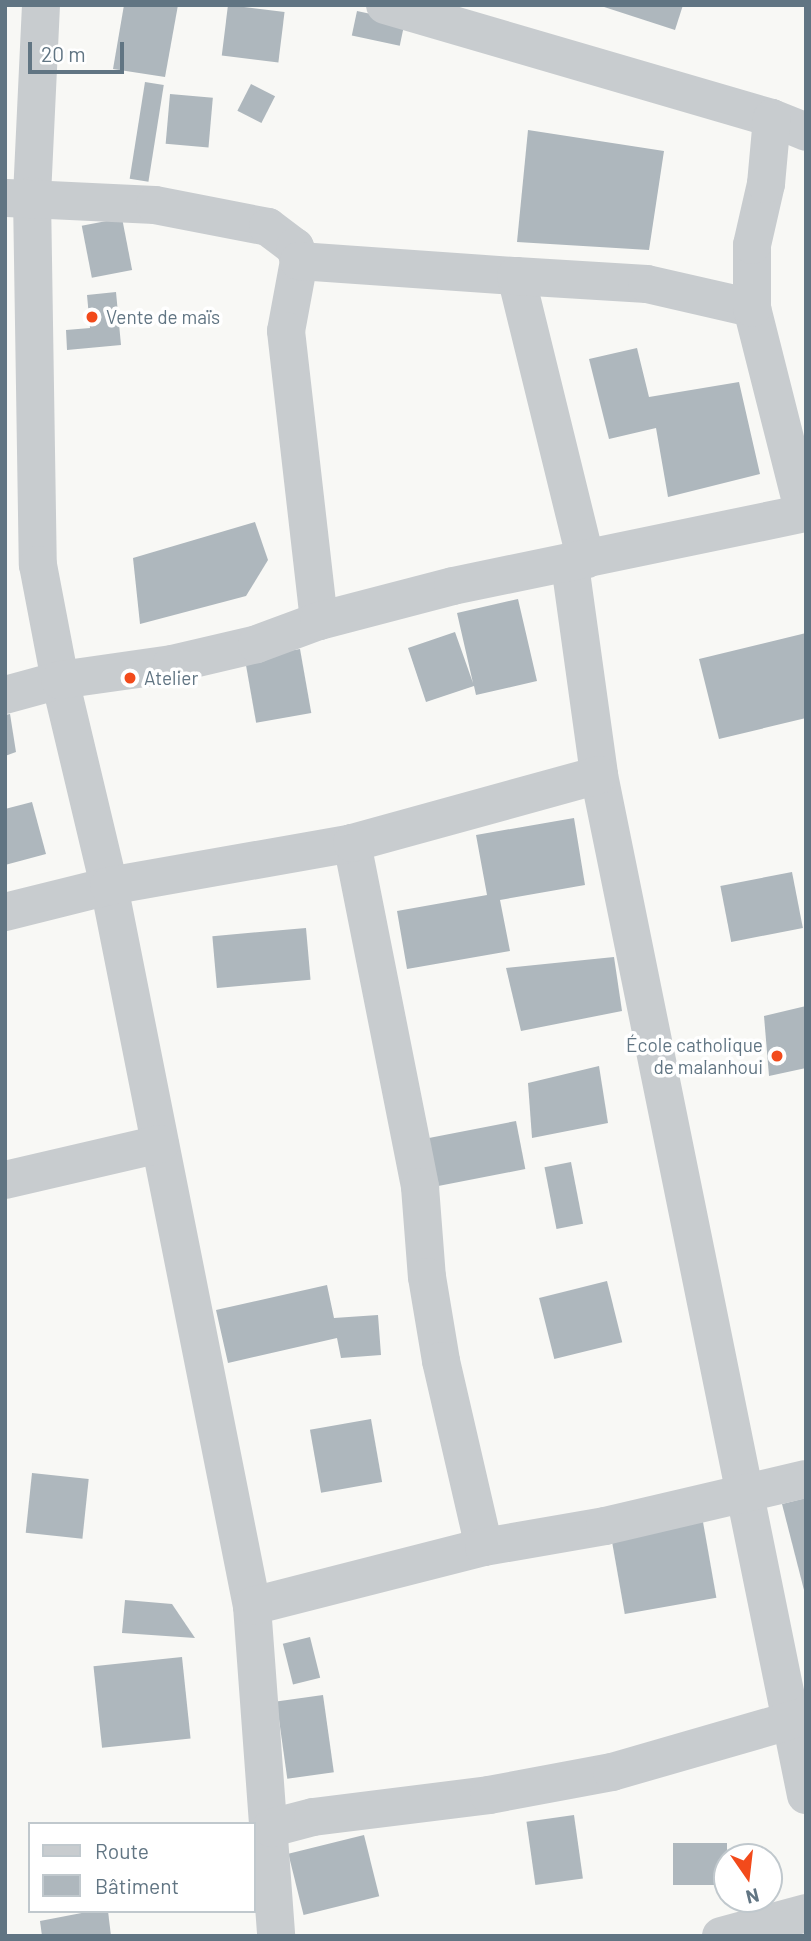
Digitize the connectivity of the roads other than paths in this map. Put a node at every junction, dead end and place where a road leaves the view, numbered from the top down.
1 (41, 5) edge
2 (385, 5) edge
3 (789, 125) edge
4 (18, 197) edge
5 (299, 261) junction
6 (516, 276) junction
7 (752, 308) junction
8 (805, 513) edge
9 (578, 562) junction
10 (319, 621) junction
11 (60, 680) junction
12 (5, 695) edge
13 (599, 775) junction
14 (352, 843) junction
15 (109, 886) junction
16 (5, 912) edge
17 (160, 1144) junction
18 (5, 1181) edge
19 (806, 1479) edge
20 (743, 1495) junction
21 (484, 1547) junction
22 (252, 1606) junction
23 (799, 1718) edge
24 (806, 1795) edge
25 (271, 1828) junction
26 (806, 1913) edge
27 (276, 1936) edge
28 (721, 1936) edge

1 - 4 street
2 - 3 street
3 - 7 street
4 - 5 street
4 - 11 street
5 - 6 street
5 - 10 street
6 - 7 street
6 - 9 street
7 - 8 street
8 - 9 street
9 - 10 street
9 - 13 street
10 - 11 street
11 - 12 street
11 - 15 street
13 - 14 street
13 - 20 street
14 - 15 street
14 - 21 street
15 - 16 street
15 - 17 street
17 - 18 street
17 - 22 street
19 - 20 street
20 - 21 street
20 - 23 street
21 - 22 street
22 - 25 street
23 - 24 street
23 - 25 street
25 - 27 street
26 - 28 street

